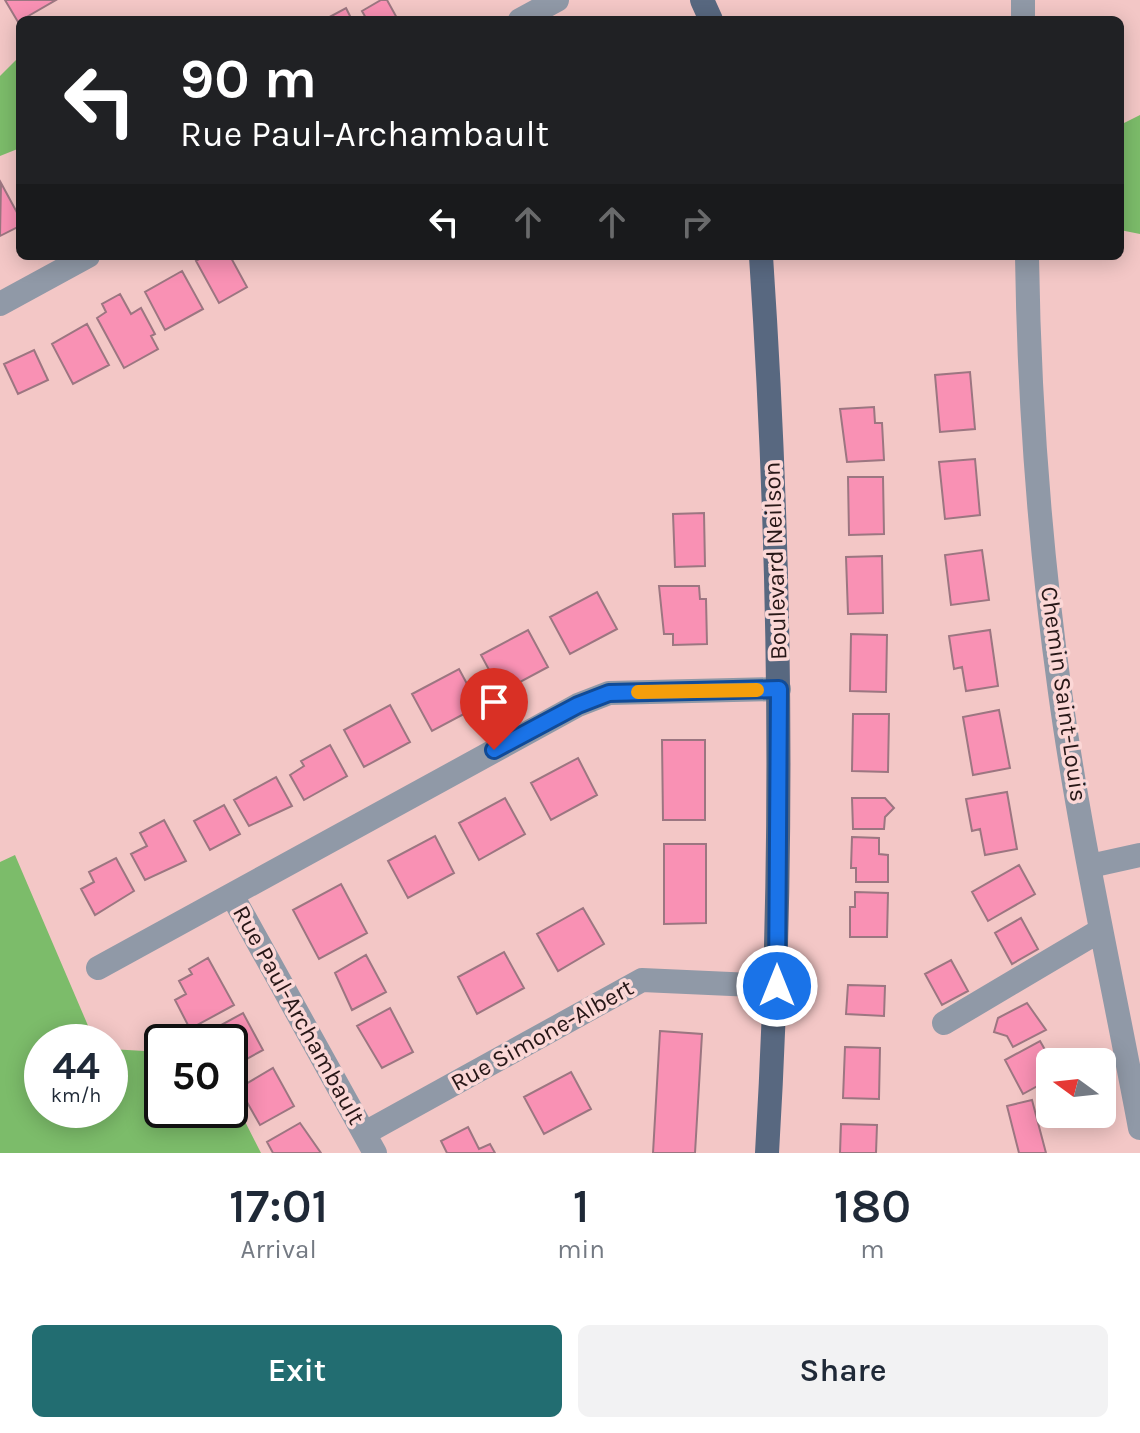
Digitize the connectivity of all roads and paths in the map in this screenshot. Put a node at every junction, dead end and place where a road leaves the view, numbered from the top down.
1 (557, 0) edge
2 (527, 16) edge
3 (81, 260) edge
4 (761, 260) edge
5 (1027, 260) edge
6 (0, 304) edge
7 (779, 689) junction
8 (1140, 855) edge
9 (1090, 866) junction
10 (233, 897) junction
11 (1101, 930) junction
12 (98, 968) dead end
13 (777, 986) junction
14 (944, 1023) dead end
15 (1137, 1092) edge
16 (1140, 1128) edge
17 (370, 1143) edge
18 (767, 1153) edge

1 - 2 street
3 - 6 street
4 - 7 main road, Boulevard Neilson
5 - 9 street, Chemin Saint-Louis
7 - 10 street, Rue Paul-Archambault
7 - 13 main road, Boulevard Neilson
8 - 9 street
9 - 11 street, Chemin Saint-Louis
10 - 12 street
10 - 17 street, Rue Paul-Archambault
11 - 14 street
11 - 15 street, Chemin Saint-Louis
13 - 17 street, Rue Simone-Albert
13 - 18 main road, Boulevard Neilson
15 - 16 street, Chemin Saint-Louis

